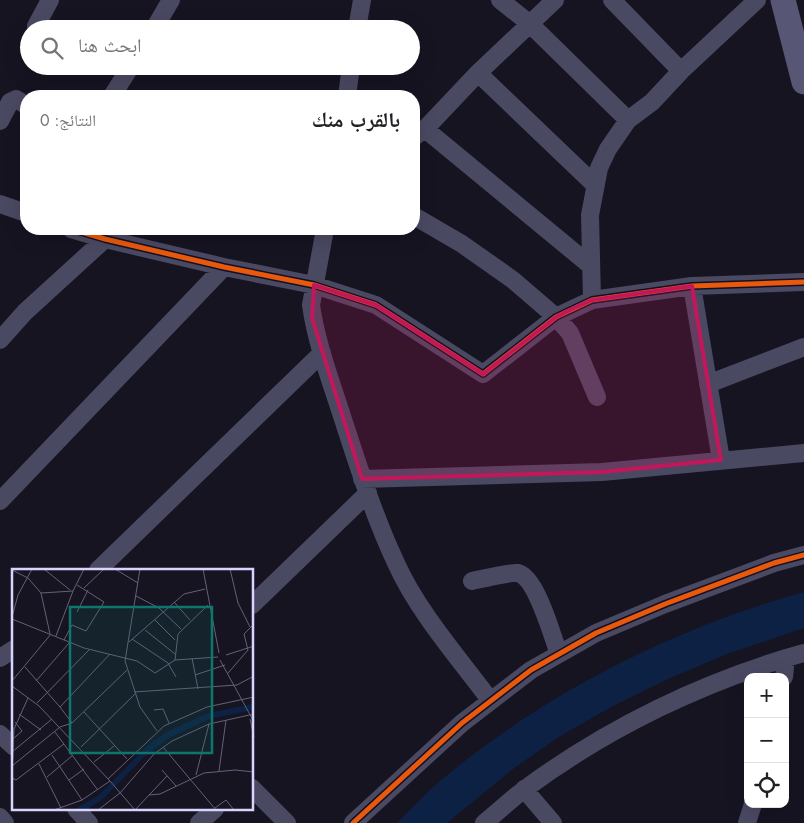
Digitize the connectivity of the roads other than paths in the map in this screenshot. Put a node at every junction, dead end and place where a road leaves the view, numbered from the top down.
1 (50, 0) edge
2 (171, 0) edge
3 (362, 0) edge
4 (500, 0) edge
5 (555, 0) edge
6 (612, 0) edge
7 (757, 0) edge
8 (783, 0) edge
9 (39, 20) edge
10 (159, 20) edge
11 (359, 20) edge
12 (529, 23) junction
13 (681, 71) junction
14 (478, 73) junction
15 (125, 75) edge
16 (350, 75) edge
17 (804, 82) edge
18 (116, 90) edge
19 (348, 90) edge
20 (20, 101) edge
21 (628, 120) junction
22 (0, 121) edge
23 (420, 133) edge
24 (594, 184) junction
25 (0, 204) edge
26 (20, 211) edge
27 (420, 220) edge
28 (91, 235) edge
29 (324, 235) edge
30 (104, 239) junction
31 (590, 266) junction
32 (224, 267) junction
33 (804, 282) edge
34 (314, 285) junction
35 (692, 286) junction
36 (592, 300) junction
37 (556, 317) junction
38 (0, 340) edge
39 (804, 347) edge
40 (322, 353) junction
41 (708, 384) junction
42 (597, 397) dead end
43 (804, 453) edge
44 (721, 460) junction
45 (365, 486) junction
46 (0, 501) edge
47 (804, 555) edge
48 (99, 569) edge
49 (472, 581) dead end
50 (254, 603) edge
51 (804, 653) edge
52 (559, 654) junction
53 (786, 658) junction
54 (784, 673) edge
55 (490, 700) junction
56 (0, 734) edge
57 (12, 745) edge
58 (524, 789) junction
59 (254, 790) edge
60 (752, 808) edge
61 (77, 810) edge
62 (214, 810) edge
63 (0, 817) edge
64 (5, 823) edge
65 (89, 823) edge
66 (198, 823) edge
67 (287, 823) edge
68 (353, 823) edge
69 (484, 823) edge
70 (553, 823) edge
71 (747, 823) edge

1 - 9 street
2 - 10 street
3 - 11 street
4 - 12 street
5 - 12 street
6 - 13 street
7 - 13 street
8 - 17 street
12 - 14 street
12 - 21 street
13 - 21 street
14 - 23 street
14 - 24 street
15 - 18 street
16 - 19 street
20 - 22 street
21 - 24 street
23 - 31 street
24 - 31 street
25 - 26 street
27 - 37 street
28 - 30 street
29 - 34 street
30 - 32 street
30 - 38 street
31 - 36 street
32 - 34 street
32 - 46 street
33 - 35 street
34 - 37 street
34 - 40 street
35 - 36 street
35 - 41 street
36 - 37 street
37 - 42 street
39 - 41 street
40 - 45 street
40 - 48 street
41 - 44 street
43 - 44 street
44 - 45 street
45 - 50 street
45 - 55 street
47 - 52 street
49 - 52 street
51 - 53 street
52 - 55 street
53 - 54 street
53 - 58 street
55 - 68 street
56 - 57 street
58 - 69 street
58 - 70 street
59 - 67 street
60 - 71 street
61 - 65 street
62 - 66 street
63 - 64 street

